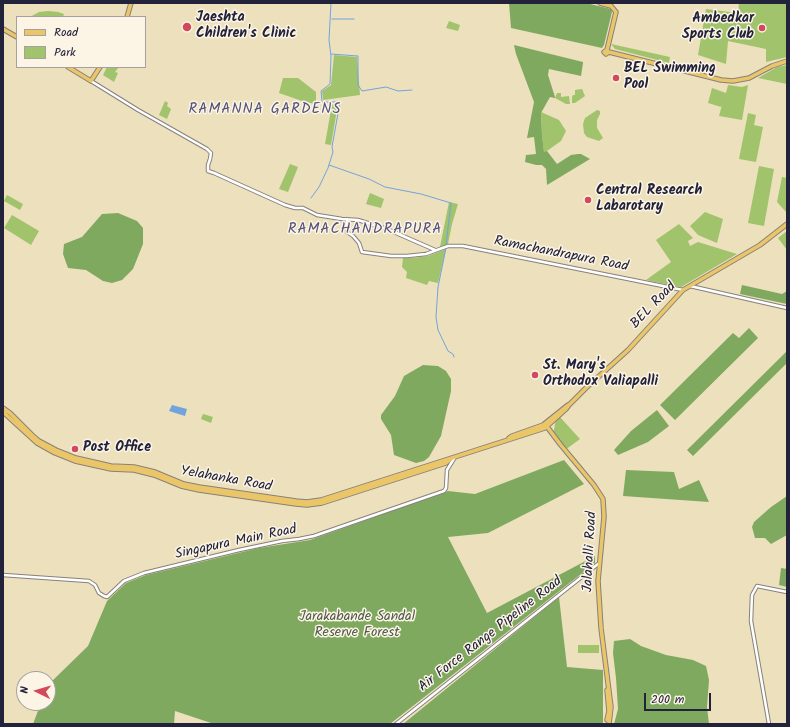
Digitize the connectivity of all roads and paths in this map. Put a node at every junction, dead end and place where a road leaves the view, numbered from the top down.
1 (131, 3) edge
2 (600, 3) edge
3 (127, 16) edge
4 (3, 29) edge
5 (16, 36) edge
6 (787, 61) edge
7 (70, 68) edge
8 (99, 68) edge
9 (91, 81) junction
10 (347, 219) junction
11 (787, 224) edge
12 (435, 250) junction
13 (689, 286) junction
14 (683, 290) junction
15 (787, 308) edge
16 (3, 408) edge
17 (3, 412) edge
18 (545, 426) junction
19 (509, 438) joint
20 (456, 457) junction
21 (395, 478) junction
22 (599, 564) junction
23 (3, 575) edge
24 (787, 592) edge
25 (396, 724) edge
26 (608, 724) edge
27 (769, 724) edge

1 - 3 main road
2 - 6 main road
4 - 5 main road
7 - 9 main road
8 - 9 main road
9 - 10 street
10 - 12 street
10 - 12 street, Ramachandrapura Road
11 - 13 main road, BEL Road
12 - 14 street, Ramachandrapura Road
13 - 14 main road, BEL Road
13 - 15 street
14 - 18 main road, BEL Road
16 - 21 main road, Yelahanka Road
17 - 21 main road, Yelahanka Road
18 - 19 main road, BEL Road
18 - 22 main road, Jalahalli Road
19 - 20 main road, Yelahanka Road
20 - 21 main road, Yelahanka Road
20 - 23 street, Singapura Main Road
22 - 25 street, Air Force Range Pipeline Road
22 - 26 main road, Jalahalli Road
24 - 27 street

